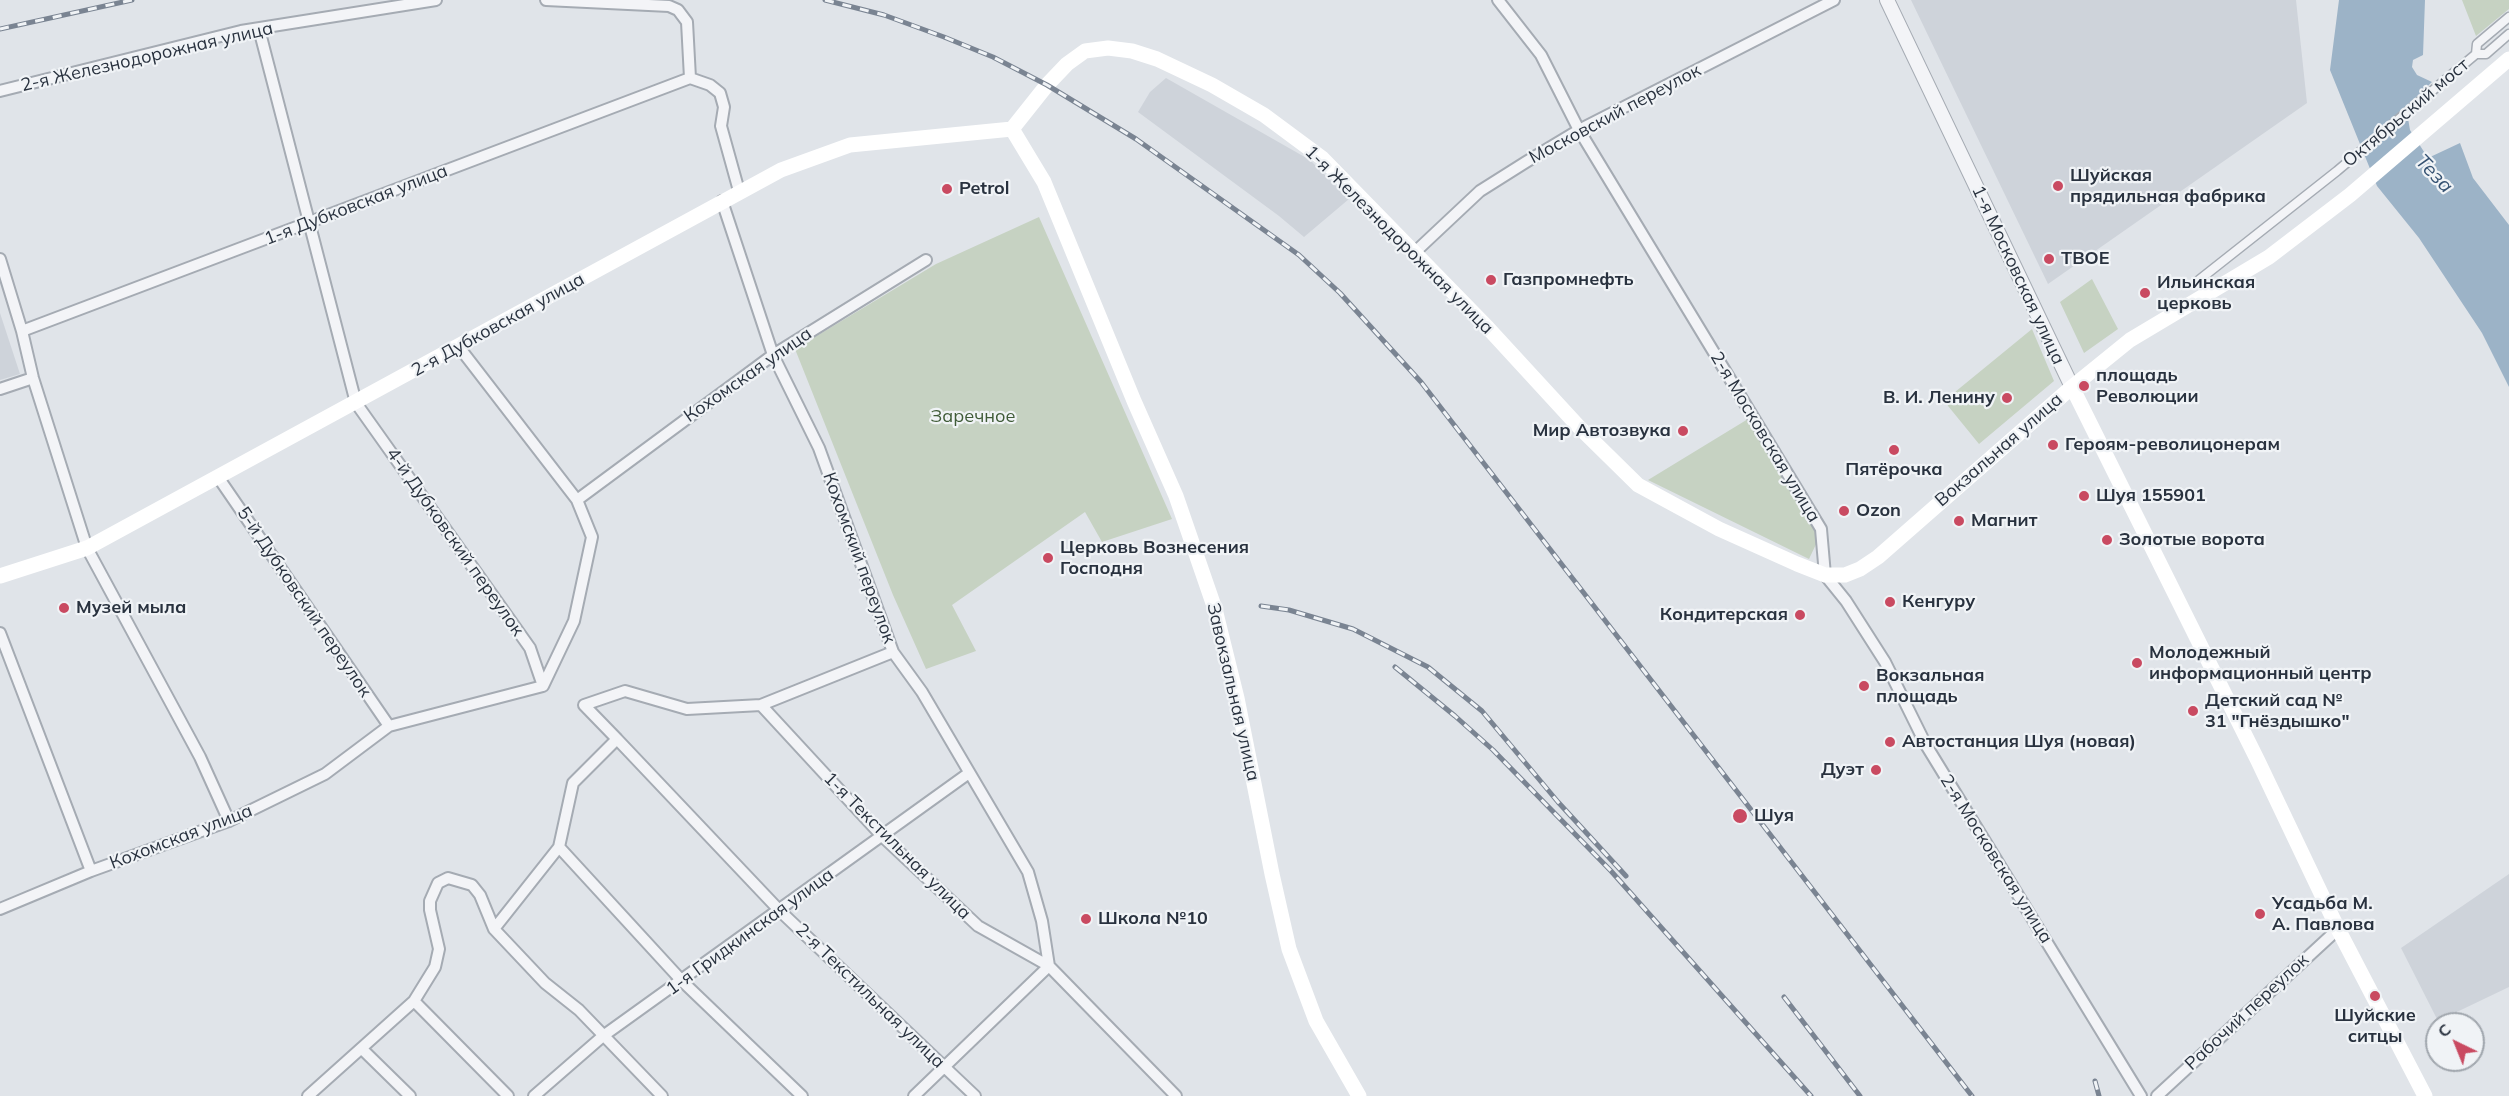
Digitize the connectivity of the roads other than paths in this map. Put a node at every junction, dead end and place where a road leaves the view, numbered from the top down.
1 (436, 0) edge
2 (546, 0) edge
3 (1498, 0) edge
4 (1834, 0) edge
5 (1887, 0) edge
6 (2509, 16) edge
7 (259, 29) junction
8 (2509, 34) edge
9 (2476, 54) junction
10 (2509, 59) edge
11 (690, 78) junction
12 (0, 91) edge
13 (1012, 129) junction
14 (1579, 130) junction
15 (739, 191) junction
16 (722, 201) junction
17 (310, 223) junction
18 (1414, 253) junction
19 (0, 260) edge
20 (926, 260) dead end
21 (2199, 279) dead end
22 (22, 331) junction
23 (459, 347) junction
24 (773, 355) junction
25 (33, 378) junction
26 (2072, 387) junction
27 (0, 389) edge
28 (356, 403) junction
29 (218, 477) junction
30 (577, 500) junction
31 (87, 548) junction
32 (1825, 575) junction
33 (0, 576) edge
34 (0, 633) edge
35 (892, 652) junction
36 (543, 686) junction
37 (761, 705) junction
38 (389, 726) junction
39 (616, 739) junction
40 (969, 773) junction
41 (229, 821) junction
42 (882, 836) junction
43 (559, 847) junction
44 (91, 871) junction
45 (0, 909) edge
46 (780, 911) junction
47 (494, 929) junction
48 (2338, 929) junction
49 (1049, 966) junction
50 (682, 981) junction
51 (414, 1001) junction
52 (603, 1036) junction
53 (362, 1049) junction
54 (943, 1065) junction
55 (308, 1096) edge
56 (410, 1096) edge
57 (508, 1096) edge
58 (534, 1096) edge
59 (662, 1096) edge
60 (802, 1096) edge
61 (914, 1096) edge
62 (975, 1096) edge
63 (1176, 1096) edge
64 (1359, 1096) edge
65 (2141, 1096) edge
66 (2157, 1096) edge
67 (2425, 1096) edge

1 - 7 street, 2-я Железнодорожная улица
2 - 11 street
3 - 14 street, 2-я Московская улица
4 - 14 street, Московский переулок
5 - 26 street, 1-я Московская улица
6 - 9 street
7 - 12 street, 2-я Железнодорожная улица
7 - 17 street
8 - 9 street
9 - 21 street, Октябрьский мост
10 - 26 main road, Вокзальная улица
11 - 15 street
11 - 17 street, 1-я Дубковская улица
13 - 15 main road, 2-я Дубковская улица
13 - 18 main road, 1-я Железнодорожная улица
13 - 64 main road, Завокзальная улица
14 - 18 street, Московский переулок
14 - 32 street, 2-я Московская улица
15 - 16 main road, 2-я Дубковская улица
16 - 23 main road, 2-я Дубковская улица
16 - 24 street, Кохомский переулок
17 - 22 street, 1-я Дубковская улица
17 - 28 street
18 - 32 main road, 1-я Железнодорожная улица
19 - 22 street
20 - 24 street, Кохомская улица
22 - 25 street
23 - 28 main road, 2-я Дубковская улица
23 - 30 street
24 - 30 street, Кохомская улица
24 - 35 street, Кохомский переулок
25 - 27 street
25 - 31 street
26 - 32 main road, Вокзальная улица
26 - 48 main road, 1-я Московская улица
28 - 29 main road, 2-я Дубковская улица
28 - 36 street, 4-й Дубковский переулок
29 - 31 main road, 2-я Дубковская улица
29 - 38 street, 5-й Дубковский переулок
30 - 36 street
31 - 33 main road, 2-я Дубковская улица
31 - 41 street
32 - 65 street, 2-я Московская улица
34 - 44 street
35 - 37 street
35 - 40 street, Кохомский переулок
36 - 38 street, Кохомская улица
37 - 39 street, 2-я Текстильная улица
37 - 42 street, 1-я Текстильная улица
38 - 41 street, Кохомская улица
39 - 43 street
39 - 46 street, 2-я Текстильная улица
40 - 42 street, 1-я Гридкинская улица
40 - 49 street, Кохомский переулок
41 - 44 street, Кохомская улица
42 - 46 street, 1-я Гридкинская улица
42 - 49 street, 1-я Текстильная улица
43 - 47 street
43 - 50 street
44 - 45 street, Кохомская улица
46 - 50 street, 1-я Гридкинская улица
46 - 54 street, 2-я Текстильная улица
47 - 51 street
47 - 52 street
48 - 66 street, Рабочий переулок
48 - 67 main road, 1-я Московская улица
49 - 54 street
49 - 63 street, 1-я Текстильная улица
50 - 52 street, 1-я Гридкинская улица
50 - 60 street
51 - 53 street
51 - 57 street
52 - 58 street, 1-я Гридкинская улица
52 - 59 street
53 - 55 street
53 - 56 street
54 - 61 street
54 - 62 street, 2-я Текстильная улица

